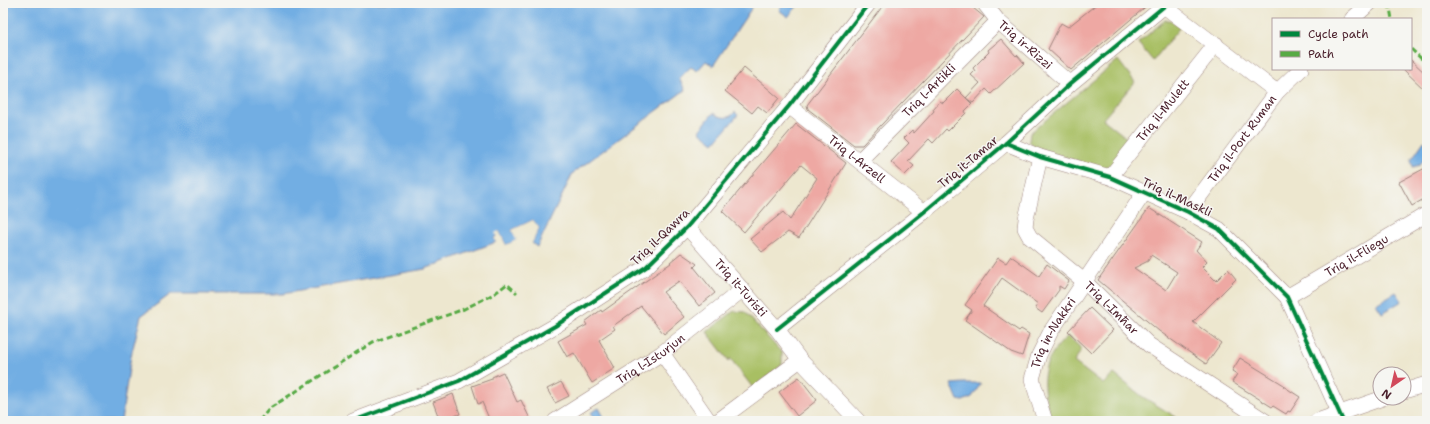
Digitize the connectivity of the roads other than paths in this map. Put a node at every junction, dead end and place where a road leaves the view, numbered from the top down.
1 (870, 3) edge
2 (984, 3) edge
3 (1370, 3) edge
4 (1166, 4) edge
5 (1353, 18) edge
6 (998, 21) junction
7 (1216, 44) junction
8 (1300, 70) edge
9 (1070, 84) junction
10 (1277, 92) junction
11 (789, 106) junction
12 (1006, 143) junction
13 (1040, 157) junction
14 (860, 160) junction
15 (1110, 177) junction
16 (1144, 193) junction
17 (924, 212) junction
18 (1188, 212) junction
19 (1427, 214) edge
20 (687, 227) junction
21 (1085, 282) junction
22 (742, 290) junction
23 (1287, 297) junction
24 (777, 330) junction
25 (662, 353) junction
26 (800, 360) junction
27 (1427, 384) edge
28 (1412, 389) edge
29 (1372, 403) edge
30 (1341, 417) edge
31 (353, 421) edge
32 (555, 421) edge
33 (710, 421) edge
34 (718, 421) edge
35 (858, 421) edge
36 (1045, 421) edge
37 (1265, 421) edge
38 (1317, 421) edge

1 - 11 street, Triq il-Qawra
2 - 6 street, Triq ir-Rizzi
3 - 5 street
4 - 7 street
4 - 9 street, Triq it-Tamar
6 - 9 street, Triq ir-Rizzi
6 - 14 street, Triq l-Artikli
7 - 10 street
7 - 15 street, Triq il-Mulett
8 - 10 street, Triq il-Port Ruman
9 - 12 street, Triq it-Tamar
10 - 18 street, Triq il-Port Ruman
11 - 14 street, Triq l-Arzell
11 - 20 street, Triq il-Qawra
12 - 13 street, Triq il-Maskli
12 - 17 street, Triq it-Tamar
13 - 15 street, Triq il-Maskli
13 - 21 street, Triq l-Imħar
14 - 17 street, Triq l-Arzell
15 - 16 street, Triq il-Maskli
16 - 18 street, Triq il-Maskli
16 - 21 street, Triq in-Nakkri
17 - 24 street, Triq it-Tamar
18 - 23 street, Triq il-Maskli
19 - 23 street, Triq il-Fliegu
20 - 22 street, Triq it-Turisti
20 - 31 street, Triq il-Qawra
21 - 36 street, Triq in-Nakkri
21 - 37 street, Triq l-Imħar
22 - 24 street, Triq it-Turisti
22 - 25 street, Triq l-Isturjun
23 - 30 street, Triq il-Maskli
24 - 26 street, Triq it-Turisti
25 - 32 street, Triq l-Isturjun
25 - 33 street
26 - 34 street
26 - 35 street, Triq it-Turisti
27 - 28 street
29 - 30 street
30 - 38 street

